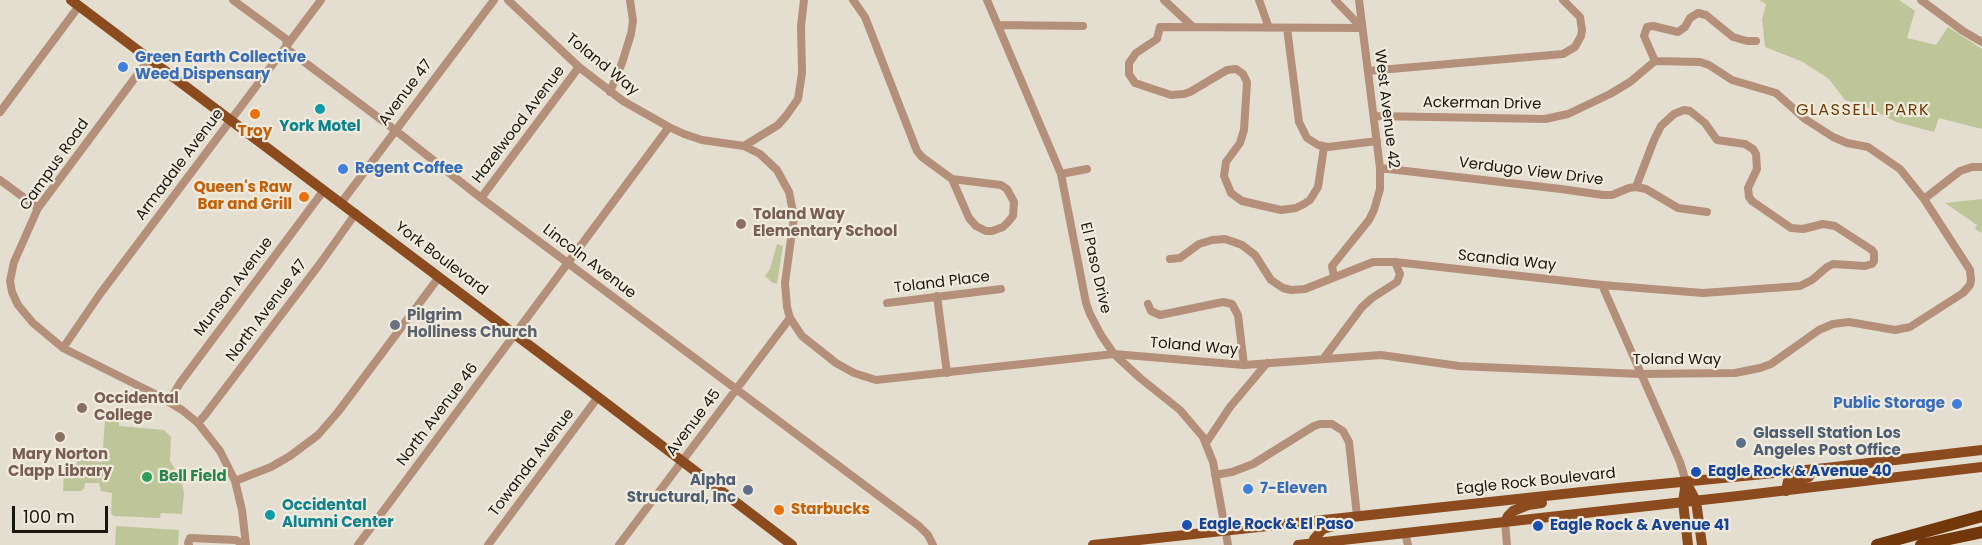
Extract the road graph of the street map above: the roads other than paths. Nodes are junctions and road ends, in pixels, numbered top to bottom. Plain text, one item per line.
1 (233, 0) edge
2 (321, 0) edge
3 (494, 0) edge
4 (508, 0) edge
5 (630, 0) edge
6 (804, 0) edge
7 (853, 0) edge
8 (987, 0) edge
9 (1164, 0) edge
10 (1259, 0) edge
11 (1335, 0) edge
12 (1359, 0) edge
13 (1563, 0) edge
14 (1920, 0) edge
15 (75, 3) edge
16 (998, 25) junction
17 (1083, 26) dead end
18 (1193, 27) junction
19 (1269, 28) junction
20 (1287, 28) junction
21 (1362, 28) junction
22 (1756, 41) dead end
23 (1982, 42) edge
24 (286, 44) junction
25 (149, 59) junction
26 (1655, 61) junction
27 (579, 67) junction
28 (1368, 72) junction
29 (610, 92) junction
30 (0, 112) edge
31 (1374, 116) junction
32 (230, 119) junction
33 (669, 128) junction
34 (395, 130) junction
35 (1377, 141) junction
36 (744, 146) junction
37 (1324, 147) junction
38 (1982, 167) edge
39 (1380, 168) junction
40 (1087, 169) dead end
41 (1061, 174) junction
42 (952, 179) junction
43 (0, 180) edge
44 (1636, 187) junction
45 (324, 190) junction
46 (481, 198) junction
47 (1924, 199) junction
48 (341, 203) junction
49 (38, 208) junction
50 (1707, 212) dead end
51 (356, 213) junction
52 (1170, 259) dead end
53 (1395, 262) junction
54 (569, 264) junction
55 (439, 277) junction
56 (1334, 278) junction
57 (1602, 285) junction
58 (1001, 289) dead end
59 (937, 296) junction
60 (887, 303) dead end
61 (1148, 304) dead end
62 (790, 318) junction
63 (515, 334) junction
64 (63, 348) junction
65 (1114, 354) junction
66 (1324, 358) junction
67 (1267, 363) junction
68 (1244, 365) junction
69 (947, 373) junction
70 (1640, 374) junction
71 (736, 390) junction
72 (598, 397) junction
73 (169, 402) junction
74 (198, 423) junction
75 (1206, 443) junction
76 (1982, 450) edge
77 (682, 460) junction
78 (1982, 467) edge
79 (1813, 469) junction
80 (1215, 475) junction
81 (235, 481) junction
82 (1686, 482) junction
83 (1786, 491) junction
84 (1557, 495) junction
85 (1696, 501) junction
86 (1683, 502) junction
87 (1384, 513) junction
88 (1357, 516) junction
89 (1982, 516) edge
90 (1505, 522) junction
91 (1288, 523) junction
92 (1225, 530) junction
93 (1982, 532) edge
94 (1405, 533) junction
95 (1121, 543) edge
96 (1314, 544) edge
97 (189, 545) edge
98 (245, 545) edge
99 (358, 545) edge
100 (488, 545) edge
101 (619, 545) edge
102 (792, 545) edge
103 (933, 545) edge
104 (1093, 545) edge
105 (1227, 545) edge
106 (1298, 545) edge
107 (1408, 545) edge
108 (1507, 545) edge
109 (1688, 545) edge
110 (1702, 545) edge
111 (1877, 545) edge
112 (1921, 545) edge

1 - 24 street, Lincoln Avenue
2 - 24 street, Armadale Avenue
3 - 34 street, Avenue 47
4 - 27 street, Toland Way
5 - 29 street
6 - 36 street
7 - 42 street
8 - 16 street, El Paso Drive
9 - 18 street
10 - 19 street
11 - 21 street
12 - 21 street, West Avenue 42
13 - 28 street
14 - 23 street
15 - 25 main road, York Boulevard
15 - 30 street
16 - 17 street
16 - 41 street, El Paso Drive
18 - 19 street
18 - 37 street
19 - 20 street
20 - 21 street
20 - 37 street
21 - 28 street, West Avenue 42
22 - 26 street
24 - 32 street, Armadale Avenue
24 - 34 street, Lincoln Avenue
25 - 32 main road, York Boulevard
25 - 49 street, Campus Road
26 - 31 street, Ackerman Drive
26 - 47 street
27 - 29 street, Toland Way
27 - 46 street, Hazelwood Avenue
28 - 31 street, West Avenue 42
29 - 33 street, Toland Way
31 - 35 street, West Avenue 42
32 - 45 main road, York Boulevard
32 - 64 street, Armadale Avenue
33 - 36 street, Toland Way
33 - 54 street, North Avenue 46
34 - 46 street, Lincoln Avenue
34 - 48 street, Avenue 47
35 - 37 street
35 - 39 street, West Avenue 42
36 - 62 street, Toland Way
38 - 47 street
39 - 44 street, Verdugo View Drive
39 - 56 street, West Avenue 42
40 - 41 street
41 - 65 street, El Paso Drive
42 - 42 street
43 - 49 street
44 - 50 street
44 - 57 street, Scandia Way
45 - 48 main road, York Boulevard
45 - 73 street, Munson Avenue
46 - 54 street, Lincoln Avenue
47 - 70 street, Toland Way
48 - 51 main road, York Boulevard
49 - 64 street, Campus Road
51 - 55 main road, York Boulevard
51 - 74 street, North Avenue 47
52 - 56 street, Scandia Way
53 - 56 street, Scandia Way
53 - 57 street, Scandia Way
53 - 66 street
54 - 63 street, North Avenue 46
54 - 71 street, Lincoln Avenue
55 - 63 main road, York Boulevard
55 - 81 street
57 - 70 street
58 - 59 street, Toland Place
59 - 60 street, Toland Place
59 - 69 street
61 - 68 street
62 - 69 street, Toland Way
62 - 71 street, Avenue 45
63 - 72 main road, York Boulevard
63 - 99 street, North Avenue 46
64 - 73 street, Campus Road
65 - 68 street, Toland Way
65 - 69 street, Toland Way
65 - 75 street, El Paso Drive
66 - 67 street, Toland Way
66 - 70 street, Toland Way
67 - 68 street, Toland Way
67 - 75 street
70 - 82 street
71 - 77 street, Avenue 45
71 - 103 street, Lincoln Avenue
72 - 77 main road, York Boulevard
72 - 100 street, Towanda Avenue
73 - 74 street, Campus Road
74 - 81 street, Campus Road
75 - 80 street, El Paso Drive
76 - 79 main road, Eagle Rock Boulevard
77 - 101 street, Avenue 45
77 - 102 main road, York Boulevard
78 - 83 main road
79 - 82 main road, Eagle Rock Boulevard
79 - 83 main road
80 - 88 street
80 - 92 street, El Paso Drive
81 - 98 street, Campus Road
82 - 84 main road, Eagle Rock Boulevard
82 - 85 main road
82 - 86 main road
83 - 85 main road
84 - 87 main road, Eagle Rock Boulevard
84 - 90 main road
85 - 86 main road
85 - 110 main road
86 - 90 main road
86 - 109 main road
87 - 88 main road, Eagle Rock Boulevard
87 - 96 main road
88 - 91 main road, Eagle Rock Boulevard
89 - 111 highway
90 - 94 main road
90 - 108 street
91 - 92 main road, Eagle Rock Boulevard
91 - 96 main road
92 - 95 main road, Eagle Rock Boulevard
92 - 105 street, El Paso Drive
93 - 112 highway
94 - 96 main road
94 - 107 street
95 - 104 main road, Eagle Rock Boulevard
96 - 106 main road
97 - 98 street

